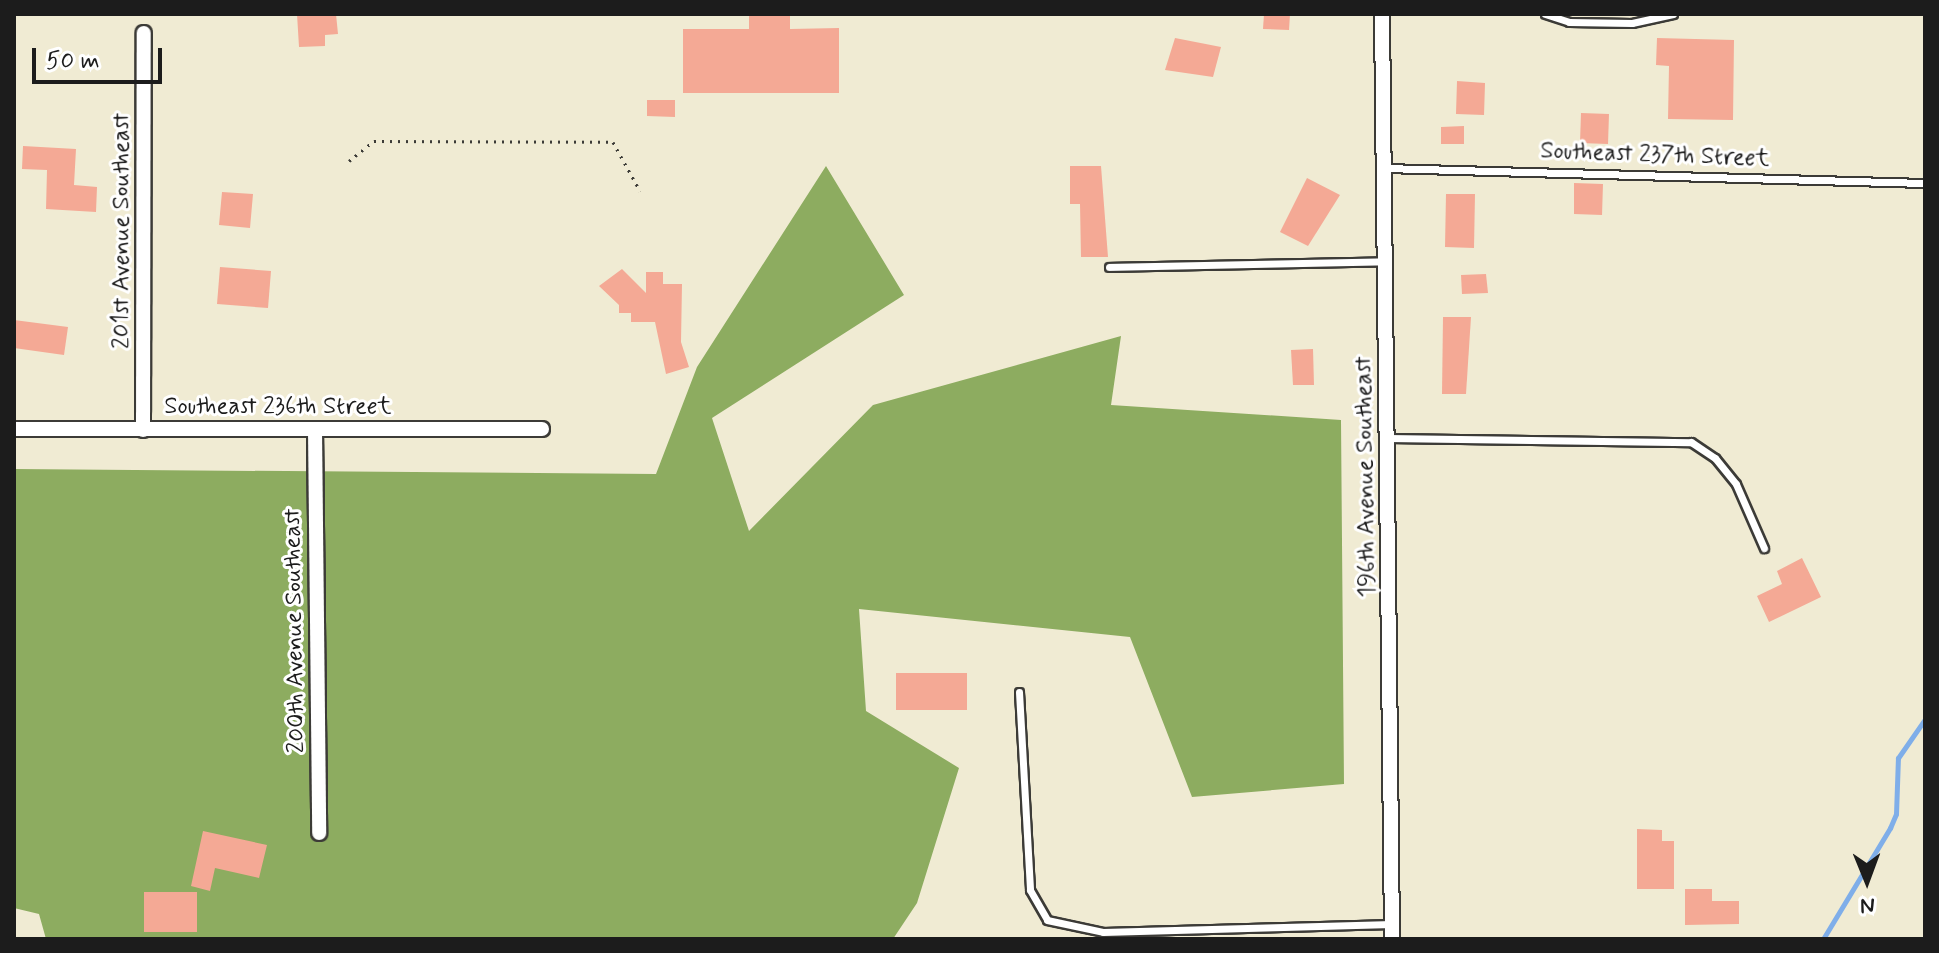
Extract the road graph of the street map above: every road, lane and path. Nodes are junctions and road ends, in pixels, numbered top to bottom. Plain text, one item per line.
1 (1382, 14) edge
2 (1545, 14) edge
3 (1673, 14) edge
4 (144, 33) dead end
5 (349, 161) dead end
6 (1384, 168) junction
7 (1925, 183) edge
8 (640, 191) dead end
9 (1385, 261) junction
10 (1109, 267) dead end
11 (14, 429) edge
12 (315, 429) junction
13 (542, 429) dead end
14 (143, 430) junction
15 (1388, 438) junction
16 (1764, 548) dead end
17 (1019, 692) dead end
18 (319, 833) dead end
19 (1392, 932) edge

1 - 6 street, 196th Avenue Southeast
2 - 3 lane
4 - 14 street, 201st Avenue Southeast
5 - 8 path
6 - 7 lane, Southeast 237th Street
6 - 9 street, 196th Avenue Southeast
9 - 10 lane
9 - 15 street, 196th Avenue Southeast
11 - 14 street, Southeast 236th Street
12 - 13 street, Southeast 236th Street
12 - 14 street, Southeast 236th Street
12 - 18 street, 200th Avenue Southeast
15 - 16 lane
15 - 19 street, 196th Avenue Southeast
17 - 19 lane

